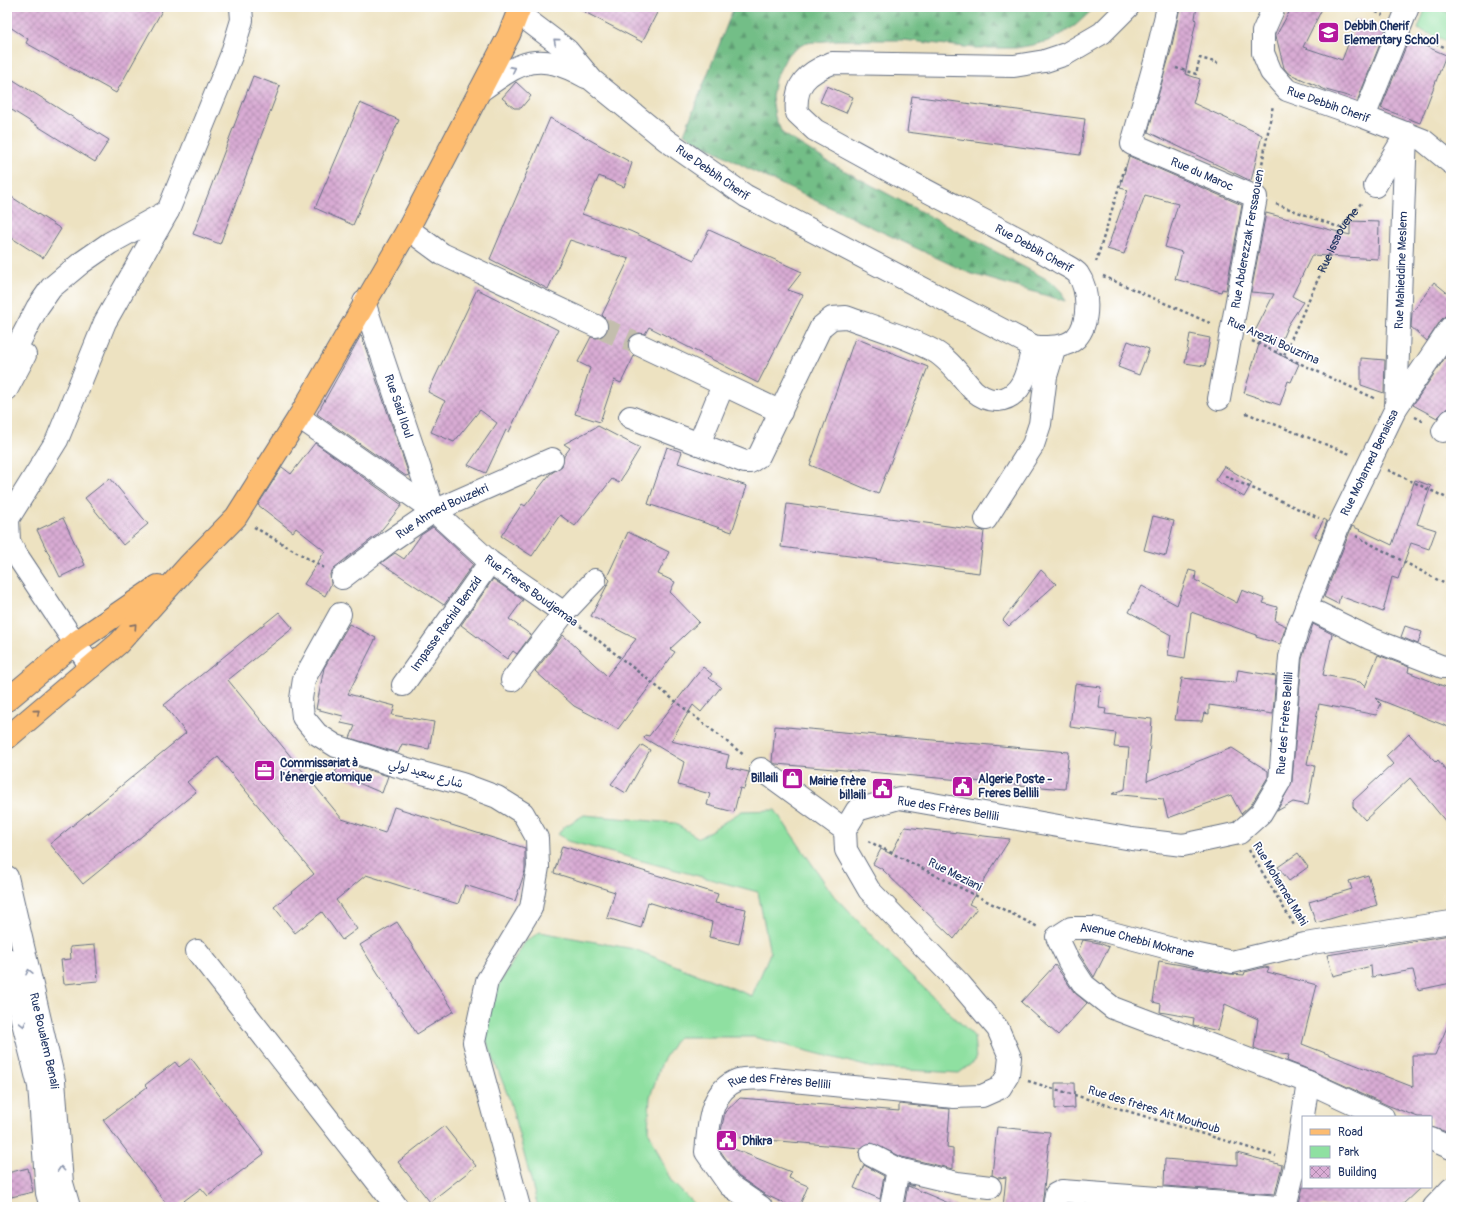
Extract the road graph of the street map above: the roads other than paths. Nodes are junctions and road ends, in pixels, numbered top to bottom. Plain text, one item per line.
1 (233, 7) edge
2 (241, 7) edge
3 (1128, 7) edge
4 (1168, 7) edge
5 (1274, 7) edge
6 (1408, 7) edge
7 (519, 10) edge
8 (592, 80) junction
9 (480, 91) junction
10 (1364, 117) junction
11 (1406, 133) junction
12 (1451, 163) edge
13 (1375, 186) road end
14 (1256, 197) joint
15 (159, 220) junction
16 (408, 229) junction
17 (140, 240) junction
18 (364, 302) junction
19 (596, 326) tunnel mouth
20 (1451, 327) edge
21 (640, 345) tunnel mouth
22 (1033, 346) junction
23 (1054, 347) junction
24 (7, 366) edge
25 (723, 385) junction
26 (7, 389) edge
27 (1218, 399) dead end
28 (1396, 408) junction
29 (781, 412) junction
30 (630, 416) dead end
31 (299, 417) junction
32 (699, 444) junction
33 (552, 459) dead end
34 (7, 501) edge
35 (434, 511) junction
36 (986, 519) dead end
37 (7, 560) edge
38 (490, 562) junction
39 (188, 566) junction
40 (342, 578) road end
41 (595, 580) dead end
42 (1306, 608) junction
43 (564, 613) junction
44 (340, 614) dead end
45 (71, 647) junction
46 (1451, 666) edge
47 (86, 671) junction
48 (512, 680) dead end
49 (403, 685) dead end
50 (7, 700) edge
51 (7, 738) edge
52 (761, 768) road end
53 (845, 830) junction
54 (7, 877) edge
55 (1451, 922) edge
56 (197, 951) dead end
57 (7, 959) edge
58 (1308, 1082) junction
59 (1303, 1116) edge
60 (1381, 1116) edge
61 (1302, 1122) edge
62 (1432, 1139) edge
63 (1451, 1148) edge
64 (871, 1155) dead end
65 (898, 1169) junction
66 (990, 1187) dead end
67 (1451, 1190) edge
68 (51, 1207) edge
69 (69, 1207) edge
70 (398, 1207) edge
71 (520, 1207) edge
72 (761, 1207) edge
73 (891, 1207) edge
74 (1054, 1207) edge
75 (1279, 1207) edge
76 (1285, 1207) edge
77 (1434, 1207) edge

1 - 15 street
2 - 15 street
3 - 23 street, Rue Debbih Cherif
4 - 14 street, Rue du Maroc
5 - 10 street, Rue Debbih Cherif
6 - 10 street
8 -> 7 street, Rue Debbih Cherif
7 - 9 main road
9 -> 8 street, Rue Debbih Cherif
8 - 22 street, Rue Debbih Cherif
9 - 16 main road
10 - 11 street, Rue Debbih Cherif
11 - 12 street, Rue Debbih Cherif
11 - 13 street
11 - 28 street, Rue Mahieddine Meslem
14 - 27 street, Rue Abderezzak Ferssaouen
15 - 17 street
15 - 24 street
15 - 45 street
16 - 18 main road
16 - 19 street
17 - 26 street
17 - 34 street
18 - 31 main road
18 - 35 street, Rue Said Iloul
20 - 28 street, Rue Mohamed Benaissa
21 - 25 street
22 - 23 street, Rue Debbih Cherif
22 - 29 street
23 - 36 street
25 - 29 street
25 - 32 street
28 - 42 street, Rue Mohamed Benaissa
29 - 32 street
30 - 32 street
31 - 35 street, Rue Freres Boudjemaa
31 - 39 main road
33 - 35 street, Rue Ahmed Bouzekri
35 - 38 street, Rue Freres Boudjemaa
35 - 40 street, Rue Ahmed Bouzekri
37 - 45 street
38 - 43 street, Rue Freres Boudjemaa
38 - 49 street, Impasse Rachid Benzid
39 - 45 main road
47 -> 39 main road
41 - 43 street
42 - 46 street
42 - 53 street, Rue des Frères Bellili
43 - 48 street
44 - 71 street, شارع سعيد لولي
45 - 47 street
45 - 50 main road
51 -> 47 main road
52 - 53 street
53 - 72 street, Rue des Frères Bellili
69 -> 54 street, Rue Boualem Benali
55 - 58 street, Avenue Chebbi Mokrane
56 - 70 street
57 -> 68 street
58 - 59 street
58 - 60 street
61 - 76 street
62 - 63 street
64 - 65 street
65 - 66 street
65 - 73 street
67 - 77 street
74 - 75 street

